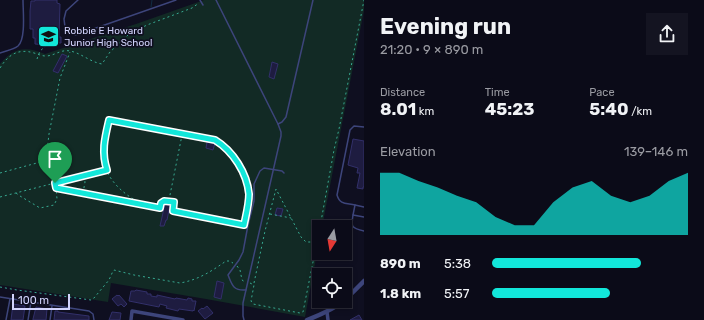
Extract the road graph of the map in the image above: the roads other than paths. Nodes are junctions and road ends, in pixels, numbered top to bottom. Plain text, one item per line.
1 (23, 0) edge
2 (78, 0) edge
3 (176, 0) edge
4 (200, 0) edge
5 (216, 0) edge
6 (313, 0) edge
7 (203, 5) dead end
8 (0, 53) edge
9 (278, 124) junction
10 (364, 127) edge
11 (274, 170) junction
12 (284, 173) dead end
13 (355, 205) junction
14 (364, 207) edge
15 (353, 215) junction
16 (364, 217) edge
17 (364, 231) edge
18 (364, 281) edge
19 (246, 290) junction
20 (352, 292) edge
21 (0, 297) edge
22 (10, 299) junction
23 (31, 302) junction
24 (52, 306) junction
25 (335, 308) edge
26 (327, 312) junction
27 (6, 320) edge
28 (28, 320) edge
29 (50, 320) edge
30 (94, 320) edge
31 (131, 320) edge
32 (183, 320) edge
33 (244, 320) edge
34 (307, 320) edge
35 (328, 320) edge

1 - 8 lane
2 - 3 lane
4 - 7 lane
5 - 9 lane
6 - 9 lane
9 - 11 lane
10 - 13 lane
11 - 12 lane
11 - 19 lane
11 - 19 lane
13 - 14 lane
13 - 15 lane
15 - 16 lane
15 - 17 lane
18 - 20 street
19 - 33 lane
21 - 22 lane
22 - 23 lane
22 - 27 lane
23 - 24 lane
23 - 28 lane
24 - 29 lane
24 - 30 lane
25 - 26 street
26 - 34 street
26 - 35 street
31 - 32 street

